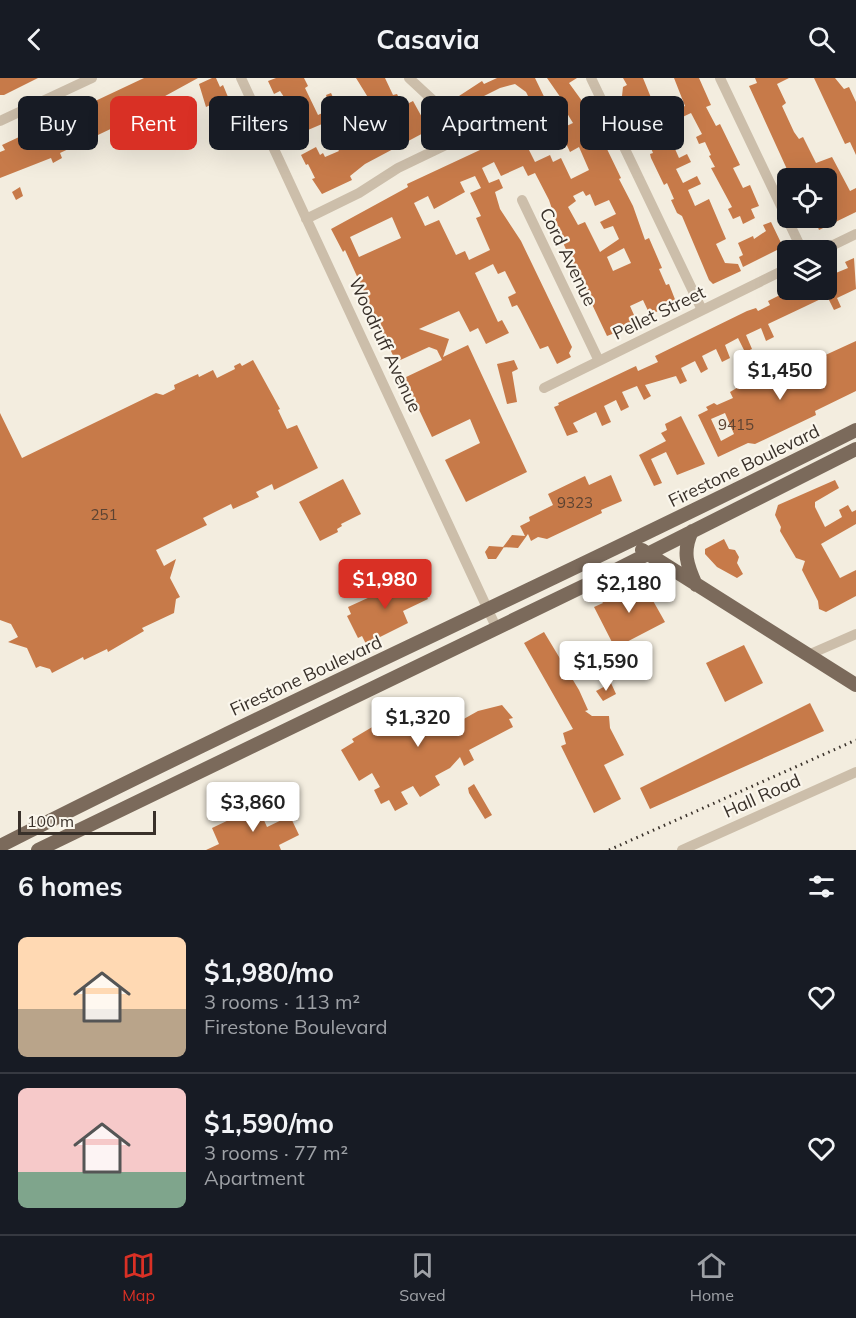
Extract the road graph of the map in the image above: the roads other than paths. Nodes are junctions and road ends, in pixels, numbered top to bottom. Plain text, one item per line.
1 (92, 78) edge
2 (241, 78) edge
3 (409, 78) edge
4 (591, 78) edge
5 (720, 78) edge
6 (428, 96) edge
7 (0, 121) edge
8 (436, 150) edge
9 (522, 200) dead end
10 (306, 219) junction
11 (856, 234) edge
12 (797, 240) edge
13 (837, 243) edge
14 (777, 273) edge
15 (702, 310) junction
16 (599, 361) junction
17 (544, 388) dead end
18 (856, 430) edge
19 (856, 449) edge
20 (692, 531) junction
21 (631, 541) junction
22 (646, 554) junction
23 (696, 585) junction
24 (487, 608) junction
25 (496, 627) junction
26 (856, 634) edge
27 (808, 655) junction
28 (856, 685) edge
29 (856, 772) edge
30 (0, 846) edge
31 (38, 850) edge
32 (682, 850) edge

1 - 7 street
2 - 10 street, Woodruff Avenue
3 - 6 street
4 - 15 street
5 - 12 street
8 - 10 street
9 - 16 street, Cord Avenue
10 - 24 street, Woodruff Avenue
11 - 13 street
14 - 15 street, Pellet Street
15 - 16 street, Pellet Street
16 - 17 street, Pellet Street
18 - 21 main road, Firestone Boulevard
19 - 20 main road, Firestone Boulevard
20 - 22 main road, Firestone Boulevard
20 - 23 main road
21 - 22 main road
21 - 24 main road, Firestone Boulevard
22 - 23 main road
22 - 25 main road, Firestone Boulevard
23 - 27 main road
24 - 25 street, Woodruff Avenue
24 - 30 main road, Firestone Boulevard
25 - 31 main road, Firestone Boulevard
26 - 27 street
27 - 28 main road
29 - 32 street, Hall Road

